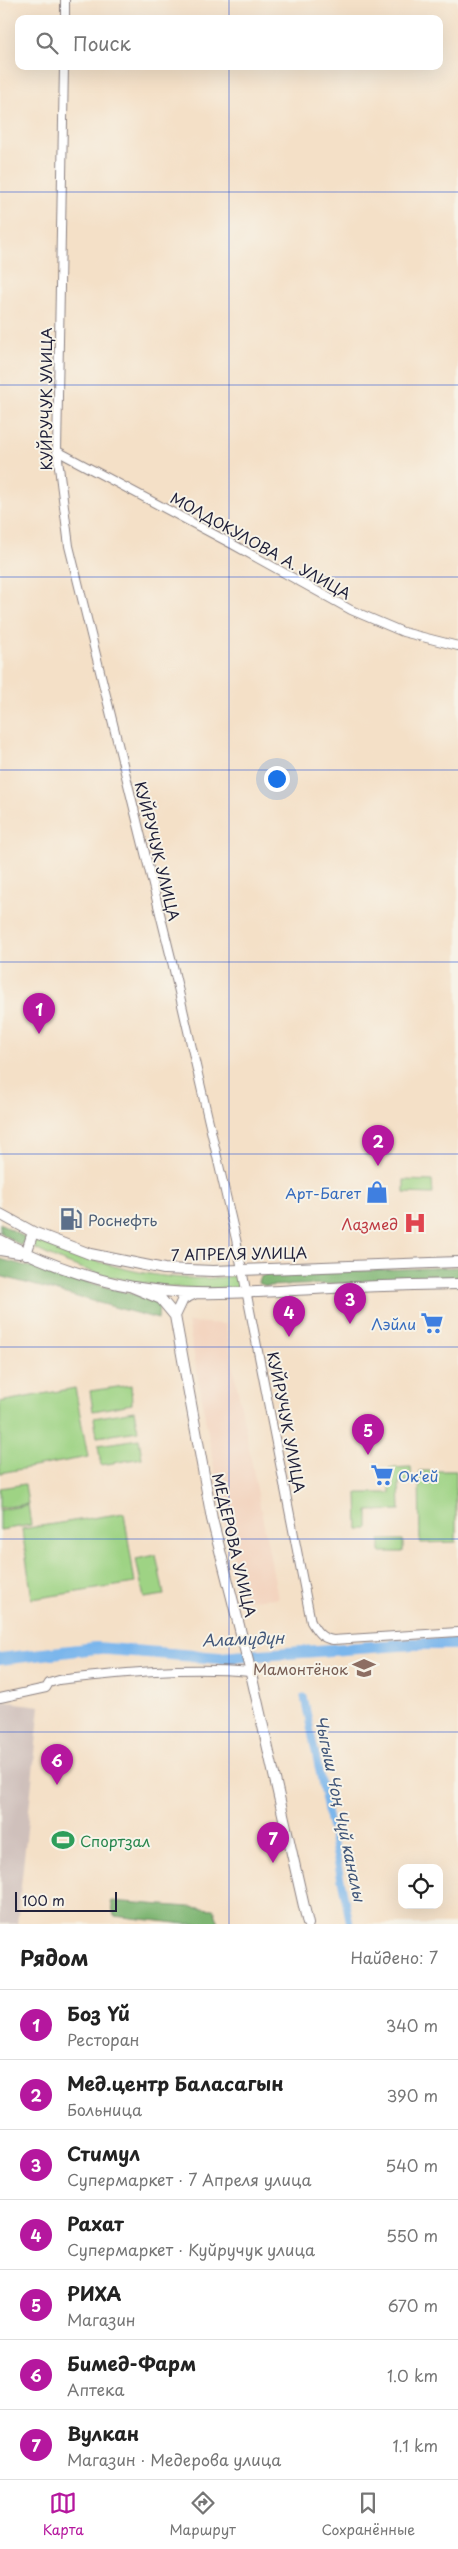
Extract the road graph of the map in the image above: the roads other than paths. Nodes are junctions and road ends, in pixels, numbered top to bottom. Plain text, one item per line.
1 (65, 0) edge
2 (65, 15) edge
3 (64, 70) edge
4 (57, 451) junction
5 (458, 646) edge
6 (0, 1214) edge
7 (33, 1232) junction
8 (0, 1240) edge
9 (0, 1250) edge
10 (26, 1254) junction
11 (458, 1262) edge
12 (243, 1270) junction
13 (458, 1284) edge
14 (132, 1287) junction
15 (247, 1292) junction
16 (195, 1294) junction
17 (175, 1316) junction
18 (458, 1632) edge
19 (250, 1668) junction
20 (0, 1698) edge
21 (308, 1924) edge

1 - 2 street
3 - 4 street, КУЙРУЧУК УЛИЦА
4 - 5 street, МОЛДОКУЛОВА А. УЛИЦА
4 - 12 street, КУЙРУЧУК УЛИЦА
6 - 7 main road, 7 АПРЕЛЯ УЛИЦА
7 - 10 main road
7 - 12 main road, 7 АПРЕЛЯ УЛИЦА
8 - 10 main road
9 - 10 main road
10 - 14 main road
11 - 12 main road, 7 АПРЕЛЯ УЛИЦА
12 - 15 street, КУЙРУЧУК УЛИЦА
13 - 15 main road
14 - 16 main road
14 - 17 main road
15 - 16 main road
15 - 18 street, КУЙРУЧУК УЛИЦА
16 - 17 main road
17 - 19 main road, МЕДЕРОВА УЛИЦА
19 - 20 street
19 - 21 main road, МЕДЕРОВА УЛИЦА

